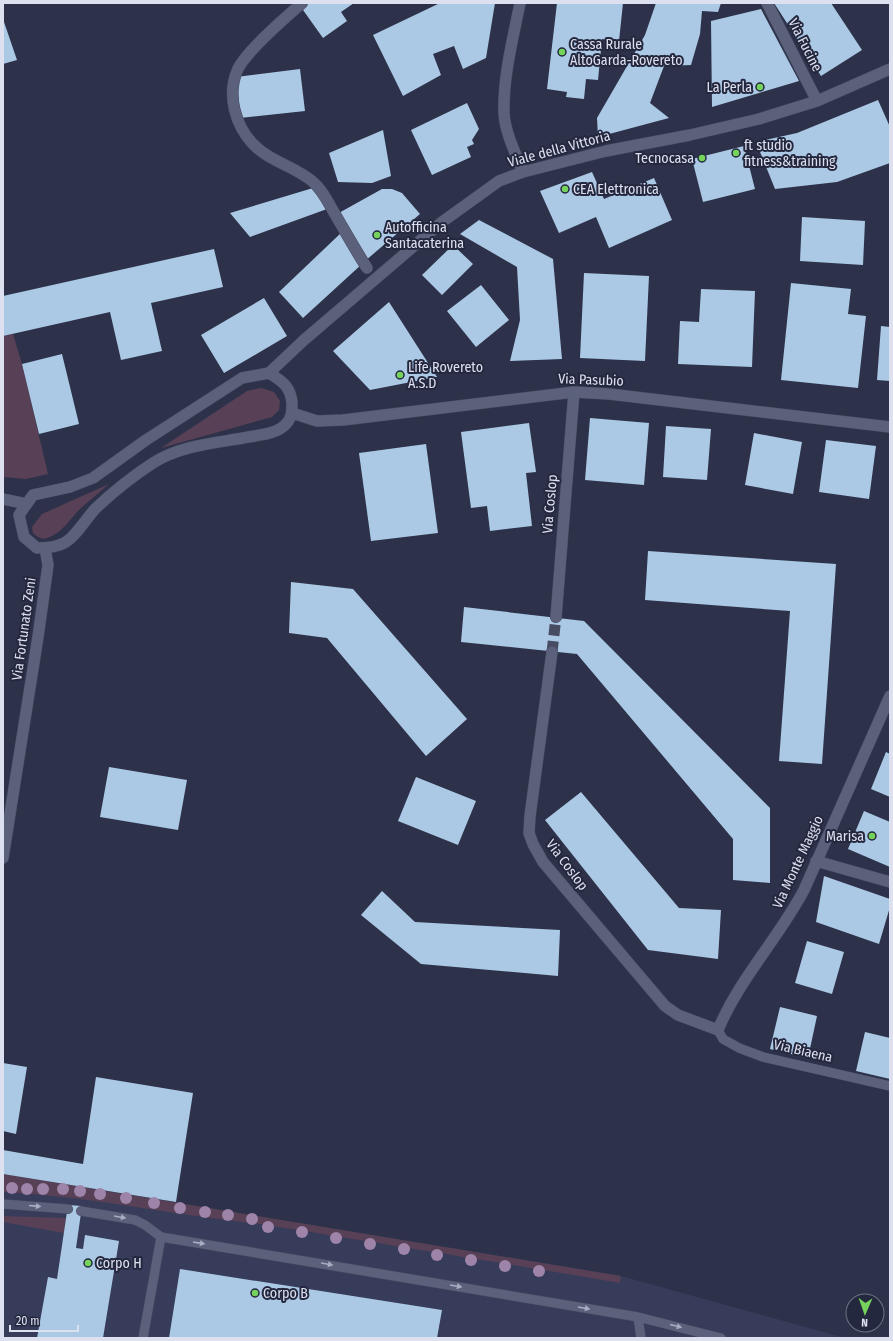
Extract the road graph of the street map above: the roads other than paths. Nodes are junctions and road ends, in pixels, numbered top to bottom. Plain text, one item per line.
1 (302, 3) edge
2 (520, 3) edge
3 (767, 3) edge
4 (890, 69) edge
5 (817, 101) junction
6 (523, 172) junction
7 (367, 268) dead end
8 (269, 373) junction
9 (574, 392) junction
10 (292, 414) junction
11 (890, 427) edge
12 (3, 499) edge
13 (27, 504) junction
14 (45, 548) junction
15 (556, 618) tunnel mouth
16 (552, 652) tunnel mouth
17 (890, 696) edge
18 (3, 858) edge
19 (816, 861) junction
20 (890, 882) edge
21 (718, 1030) junction
22 (890, 1086) edge
23 (3, 1204) edge
24 (68, 1209) dead end
25 (81, 1210) dead end
26 (161, 1237) junction
27 (638, 1317) junction
28 (143, 1338) edge
29 (641, 1338) edge
30 (721, 1338) edge

1 - 7 street
2 - 6 street
3 - 5 street, Via Fucine
4 - 5 street, Viale della Vittoria
5 - 6 street, Viale della Vittoria
6 - 8 street, Viale della Vittoria
8 - 10 street
8 - 13 street
9 - 10 street, Via Pasubio
9 - 11 street, Via Pasubio
9 - 15 street, Via Coslop
10 - 14 street
12 - 13 street
13 - 14 street
14 - 18 street, Via Fortunato Zeni
16 - 21 street, Via Coslop
17 - 19 street, Via Monte Maggio
19 - 20 street
19 - 21 street, Via Monte Maggio
21 - 22 lane, Via Biaena
23 -> 24 lane
25 -> 26 lane
26 -> 27 lane
26 - 28 lane
27 - 29 lane
27 -> 30 lane

